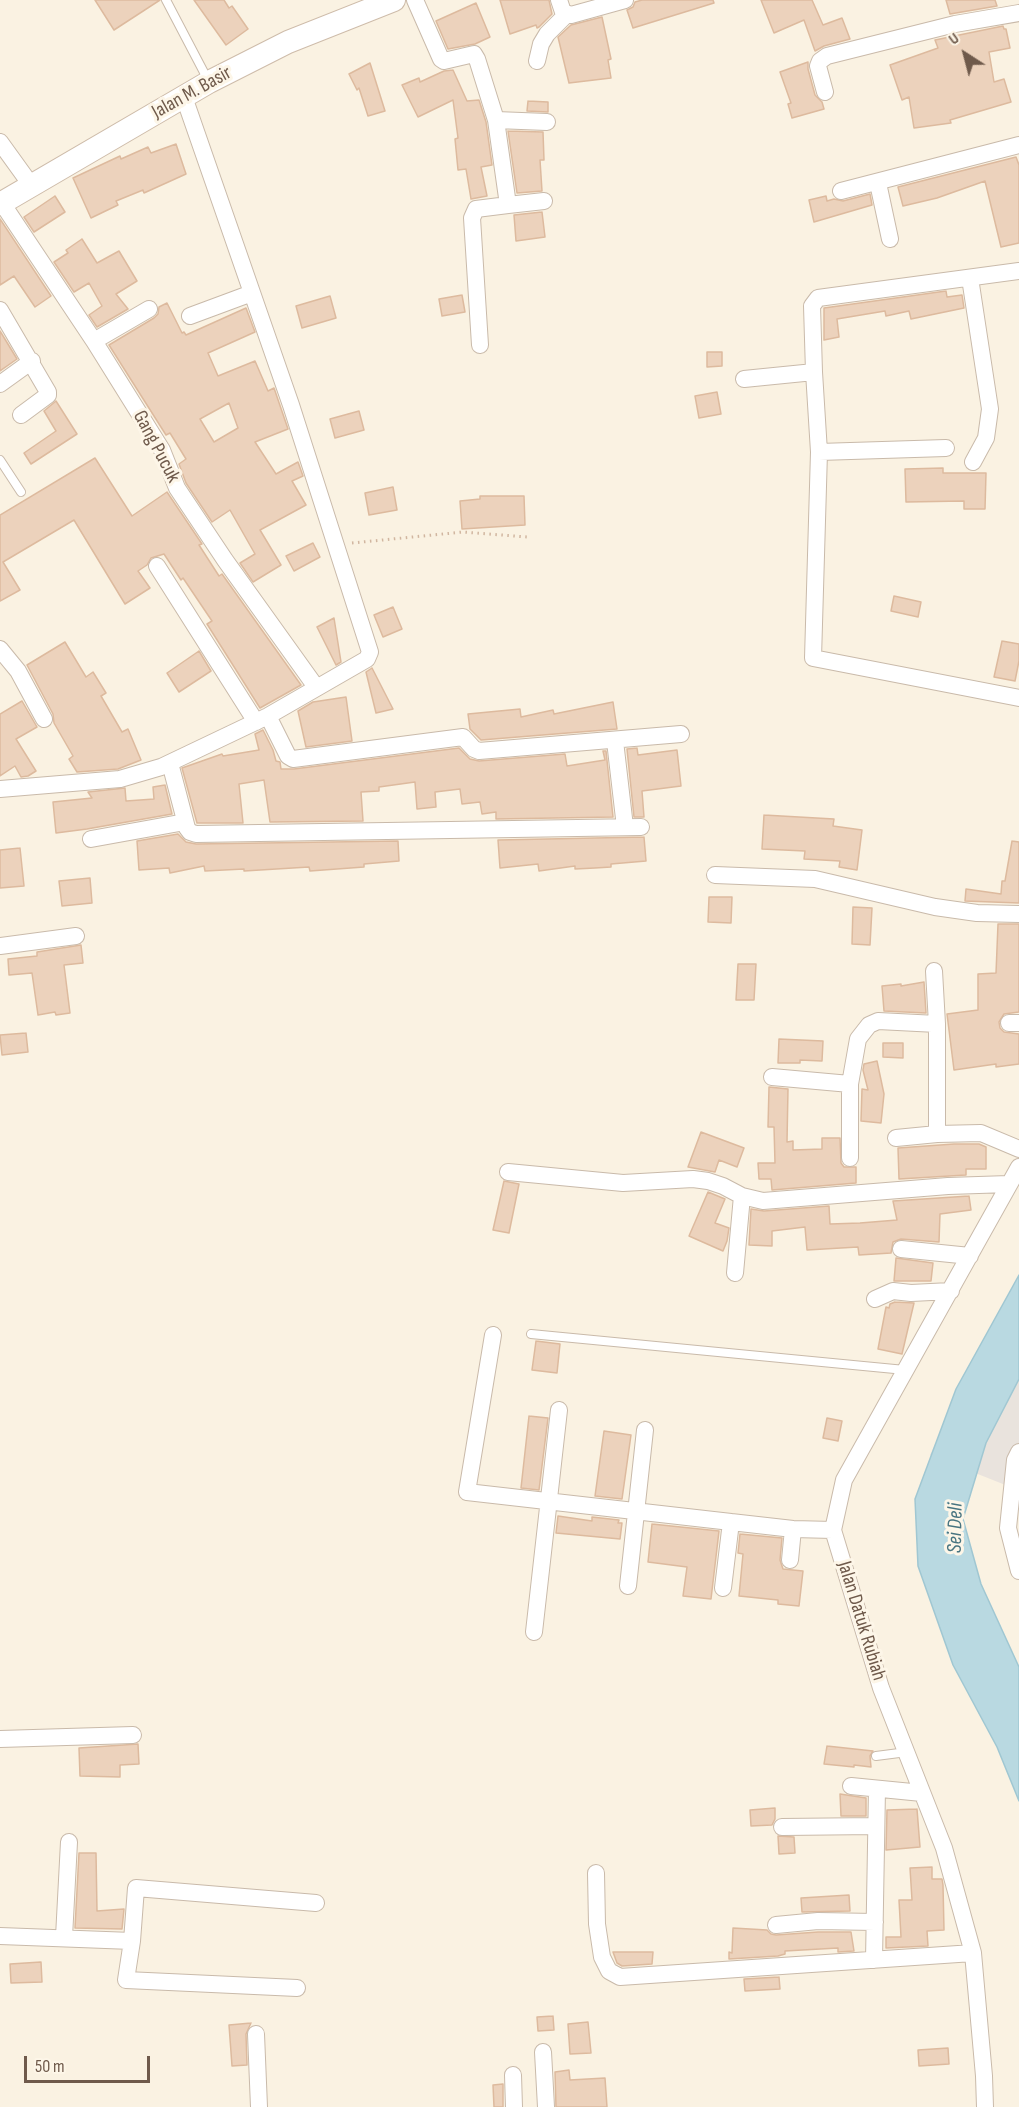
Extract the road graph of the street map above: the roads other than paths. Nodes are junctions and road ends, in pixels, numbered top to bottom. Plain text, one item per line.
1 (166, 0) edge
2 (394, 0) edge
3 (415, 0) edge
4 (625, 0) edge
5 (563, 8) edge
6 (1019, 14) edge
7 (537, 61) dead end
8 (209, 82) junction
9 (825, 92) dead end
10 (184, 97) junction
11 (495, 120) junction
12 (547, 122) dead end
13 (0, 142) edge
14 (1019, 145) edge
15 (878, 183) junction
16 (31, 185) junction
17 (841, 191) dead end
18 (544, 201) dead end
19 (1, 204) edge
20 (508, 205) junction
21 (890, 239) dead end
22 (1019, 271) edge
23 (970, 278) junction
24 (252, 293) junction
25 (149, 309) dead end
26 (0, 310) edge
27 (190, 316) dead end
28 (94, 341) junction
29 (480, 345) dead end
30 (32, 361) junction
31 (814, 372) junction
32 (744, 379) dead end
33 (0, 384) edge
34 (21, 415) dead end
35 (946, 448) dead end
36 (819, 452) junction
37 (0, 460) edge
38 (973, 462) dead end
39 (21, 492) dead end
40 (157, 566) dead end
41 (0, 649) edge
42 (316, 687) junction
43 (1019, 698) edge
44 (44, 719) dead end
45 (262, 719) junction
46 (681, 734) dead end
47 (615, 741) junction
48 (170, 763) junction
49 (0, 789) edge
50 (185, 822) junction
51 (92, 839) dead end
52 (715, 875) dead end
53 (1019, 914) edge
54 (76, 936) dead end
55 (0, 946) edge
56 (934, 971) dead end
57 (937, 1024) junction
58 (772, 1077) dead end
59 (850, 1084) junction
60 (937, 1134) junction
61 (896, 1138) dead end
62 (1019, 1149) edge
63 (850, 1158) dead end
64 (1019, 1167) edge
65 (508, 1172) dead end
66 (1010, 1184) junction
67 (742, 1196) junction
68 (901, 1249) dead end
69 (970, 1256) junction
70 (735, 1273) dead end
71 (951, 1292) junction
72 (874, 1299) dead end
73 (531, 1334) dead end
74 (493, 1335) dead end
75 (905, 1370) junction
76 (559, 1410) dead end
77 (645, 1430) dead end
78 (1019, 1452) edge
79 (548, 1503) junction
80 (636, 1512) junction
81 (731, 1522) junction
82 (793, 1529) junction
83 (833, 1530) junction
84 (789, 1560) dead end
85 (1019, 1571) edge
86 (628, 1586) dead end
87 (723, 1588) dead end
88 (534, 1632) dead end
89 (133, 1735) dead end
90 (0, 1739) edge
91 (907, 1752) junction
92 (876, 1756) dead end
93 (851, 1786) dead end
94 (877, 1789) junction
95 (922, 1792) junction
96 (876, 1826) junction
97 (782, 1827) dead end
98 (69, 1842) dead end
99 (596, 1873) dead end
100 (316, 1904) dead end
101 (874, 1922) junction
102 (776, 1925) dead end
103 (0, 1936) edge
104 (64, 1937) junction
105 (132, 1941) junction
106 (973, 1953) junction
107 (874, 1960) junction
108 (297, 1988) dead end
109 (256, 2034) dead end
110 (543, 2052) dead end
111 (513, 2075) dead end
112 (259, 2107) edge
113 (514, 2107) edge
114 (546, 2107) edge
115 (985, 2107) edge

1 - 8 lane
2 - 8 main road, Jalan M. Basir
3 - 11 street
4 - 5 street
5 - 7 street
6 - 9 street
8 - 10 main road, Jalan M. Basir
10 - 16 main road, Jalan M. Basir
10 - 24 street
11 - 12 street
11 - 20 street
13 - 16 street
14 - 15 street
15 - 17 street
15 - 21 street
16 - 19 main road, Jalan M. Basir
18 - 20 street
19 - 28 street, Gang Pucuk
20 - 29 street
22 - 23 street
23 - 31 street
23 - 38 street
24 - 27 street
24 - 42 street
25 - 28 street
26 - 30 street
28 - 42 street, Gang Pucuk
30 - 33 street
30 - 34 street
31 - 32 street
31 - 36 street
35 - 36 street
36 - 43 street
37 - 39 lane
40 - 45 street
41 - 44 street
42 - 45 street
45 - 47 street
45 - 48 street
46 - 47 street
47 - 50 street
48 - 49 street
48 - 50 street
50 - 51 street
52 - 53 street
54 - 55 street
56 - 57 street
57 - 59 street
57 - 60 street
58 - 59 street
59 - 63 street
60 - 61 street
60 - 62 street
64 - 66 street, Jalan Datuk Rubiah
65 - 67 street
66 - 67 street
66 - 69 street, Jalan Datuk Rubiah
67 - 70 street
68 - 69 street
69 - 71 street, Jalan Datuk Rubiah
71 - 72 street
71 - 75 street, Jalan Datuk Rubiah
73 - 75 lane
74 - 79 street
75 - 83 street, Jalan Datuk Rubiah
76 - 79 street
77 - 80 street
78 - 85 street
79 - 80 street
79 - 88 street
80 - 81 street
80 - 86 street
81 - 82 street
81 - 87 street
82 - 83 street
82 - 84 street
83 - 91 street, Jalan Datuk Rubiah
89 - 90 street
91 - 92 lane
91 - 95 street, Jalan Datuk Rubiah
93 - 94 street
94 - 95 street
94 - 96 street
95 - 106 street, Jalan Datuk Rubiah
96 - 97 street
96 - 101 street
98 - 104 street
99 - 107 street
100 - 105 street
101 - 102 street
101 - 107 street
103 - 104 street
104 - 105 street
105 - 108 street
106 - 107 street
106 - 115 street, Jalan Datuk Rubiah
109 - 112 street
110 - 114 street
111 - 113 street

